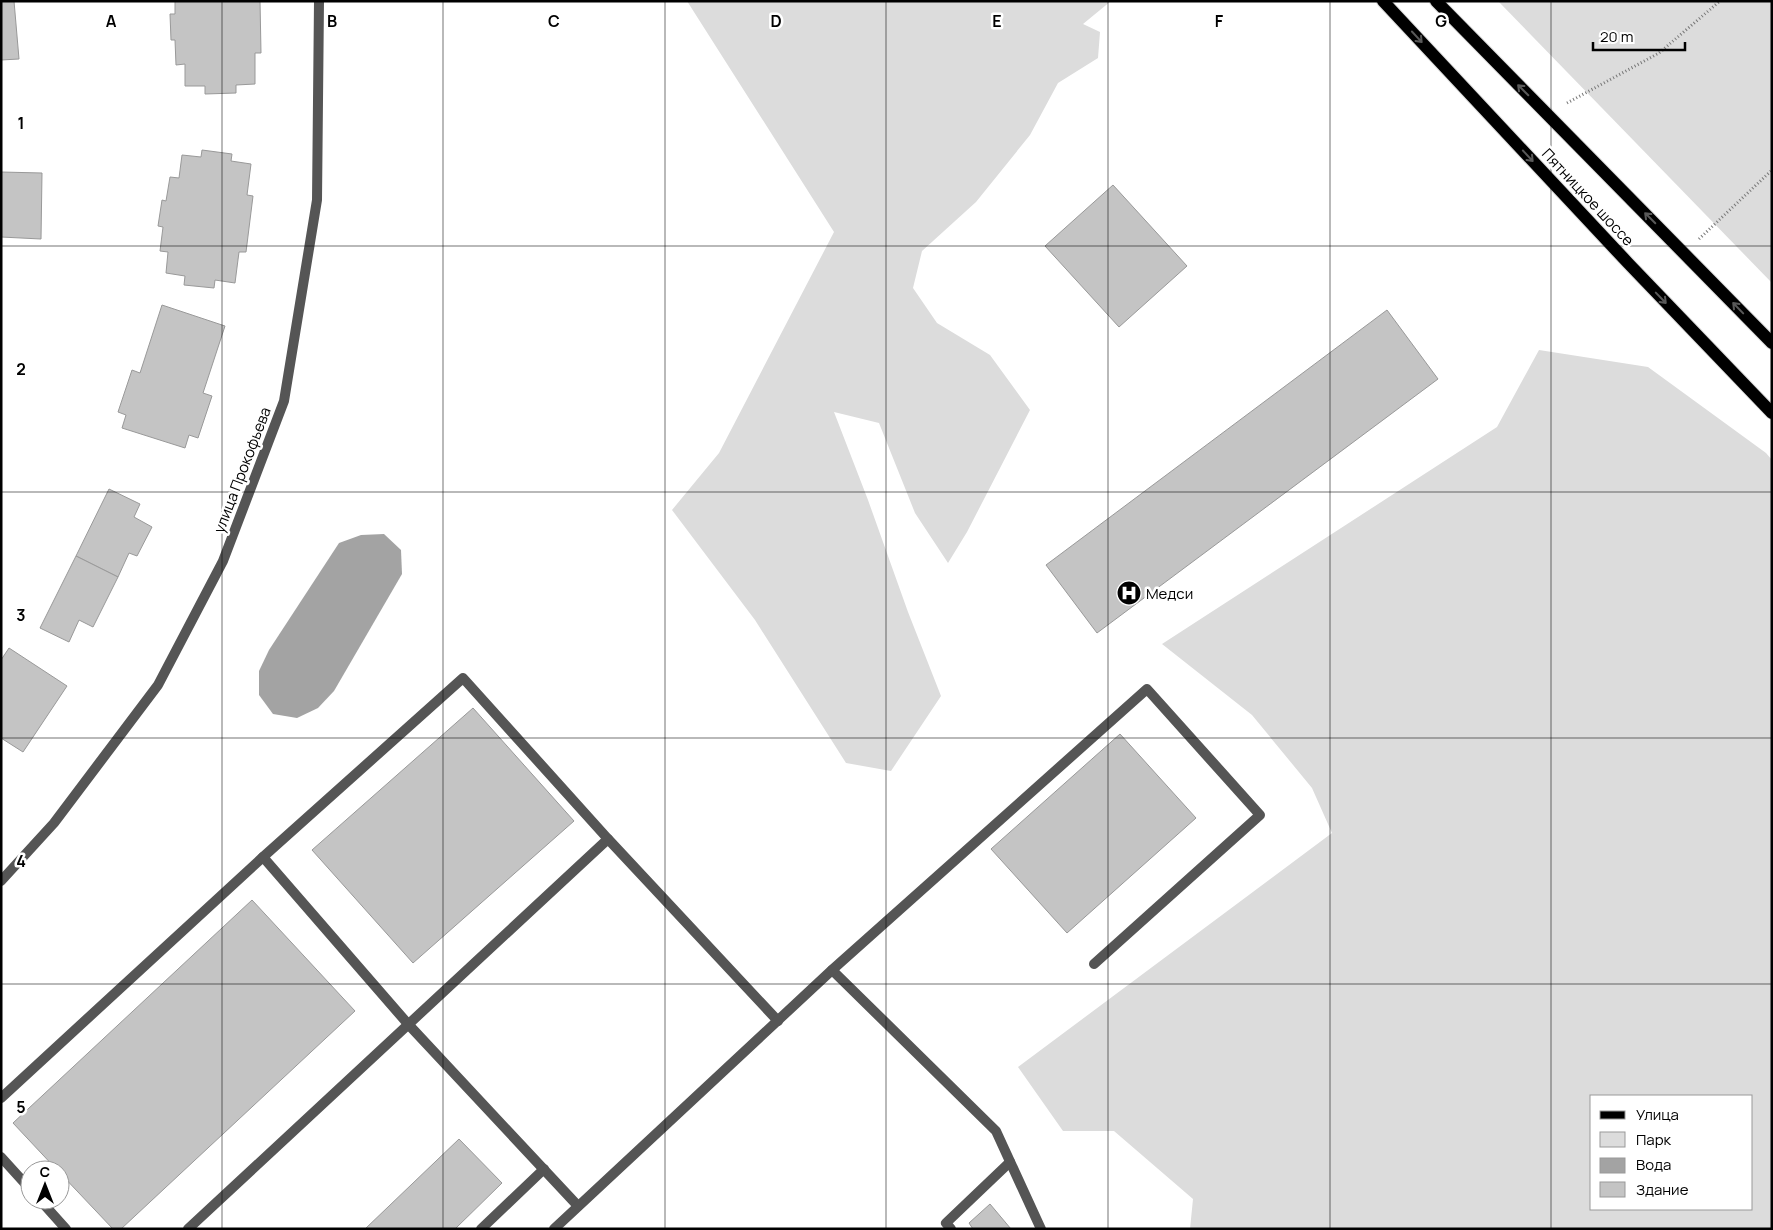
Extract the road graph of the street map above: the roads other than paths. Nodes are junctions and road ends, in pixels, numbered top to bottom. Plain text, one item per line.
1 (319, 1) edge
2 (1384, 1) edge
3 (1436, 1) edge
4 (1772, 342) edge
5 (1772, 413) edge
6 (608, 839) junction
7 (263, 857) junction
8 (1, 881) edge
9 (1094, 964) dead end
10 (832, 970) junction
11 (778, 1021) junction
12 (408, 1024) junction
13 (1, 1098) edge
14 (1, 1157) edge
15 (1010, 1162) junction
16 (544, 1169) junction
17 (20, 1178) edge
18 (578, 1206) junction
19 (49, 1210) edge
20 (1039, 1228) edge
21 (66, 1229) edge
22 (188, 1229) edge
23 (481, 1229) edge
24 (554, 1229) edge
25 (951, 1229) edge

1 - 8 street, улица Прокофьева
2 -> 5 main road, Пятницкое шоссе
4 -> 3 main road, Пятницкое шоссе
6 - 7 street
6 - 11 street
6 - 12 street
7 - 12 street
7 - 13 street
9 - 10 street
10 - 11 street
10 - 15 street
11 - 18 street
12 - 16 street
12 - 22 street
14 - 17 street
15 - 20 street
15 - 25 street
16 - 18 street
16 - 23 street
18 - 24 street
19 - 21 street

